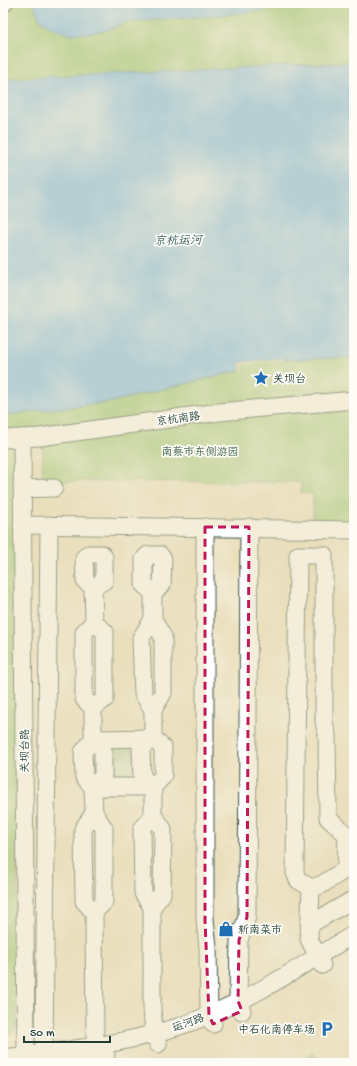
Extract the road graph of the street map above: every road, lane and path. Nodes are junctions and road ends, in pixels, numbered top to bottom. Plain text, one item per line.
1 (354, 400) edge
2 (22, 438) junction
3 (3, 439) edge
4 (54, 488) dead end
5 (22, 489) junction
6 (22, 525) junction
7 (49, 525) junction
8 (205, 527) junction
9 (249, 527) junction
10 (354, 530) edge
11 (93, 588) dead end
12 (153, 593) dead end
13 (23, 607) junction
14 (49, 608) junction
15 (24, 723) junction
16 (47, 724) junction
17 (153, 738) junction
18 (93, 739) junction
19 (93, 787) junction
20 (153, 787) junction
21 (24, 802) junction
22 (46, 802) junction
23 (311, 888) junction
24 (354, 899) edge
25 (309, 925) junction
26 (354, 934) edge
27 (25, 942) junction
28 (45, 942) junction
29 (354, 946) edge
30 (319, 961) junction
31 (240, 1006) junction
32 (211, 1019) junction
33 (156, 1038) junction
34 (96, 1052) junction
35 (44, 1054) junction
36 (3, 1058) edge
37 (26, 1059) edge
38 (67, 1063) edge

1 - 2 street, 京杭南路
2 - 3 street, 京杭南路
2 - 5 street, 关坝台路
4 - 5 street
5 - 6 street, 关坝台路
6 - 7 street
6 - 13 street, 关坝台路
7 - 8 street
7 - 14 street
8 - 9 street
8 - 32 street
9 - 10 street
9 - 31 street
11 - 18 street
12 - 17 street
13 - 14 street
13 - 15 street, 关坝台路
14 - 16 street
15 - 16 street
15 - 21 street, 关坝台路
16 - 22 street
17 - 18 street
17 - 20 street
18 - 19 street
19 - 20 street
19 - 34 street
20 - 33 street
21 - 22 street
21 - 27 street, 关坝台路
22 - 28 street
23 - 23 street
23 - 25 street
24 - 25 street
25 - 30 street
26 - 30 street, 运河路
27 - 28 street
27 - 37 street, 关坝台路
28 - 35 street
29 - 30 street, 运河路
30 - 31 street, 运河路
31 - 32 street, 运河路
32 - 33 street, 运河路
33 - 34 street, 运河路
34 - 35 street, 运河路
34 - 38 street, 运河路
35 - 37 street, 运河路
36 - 37 street, 运河路

